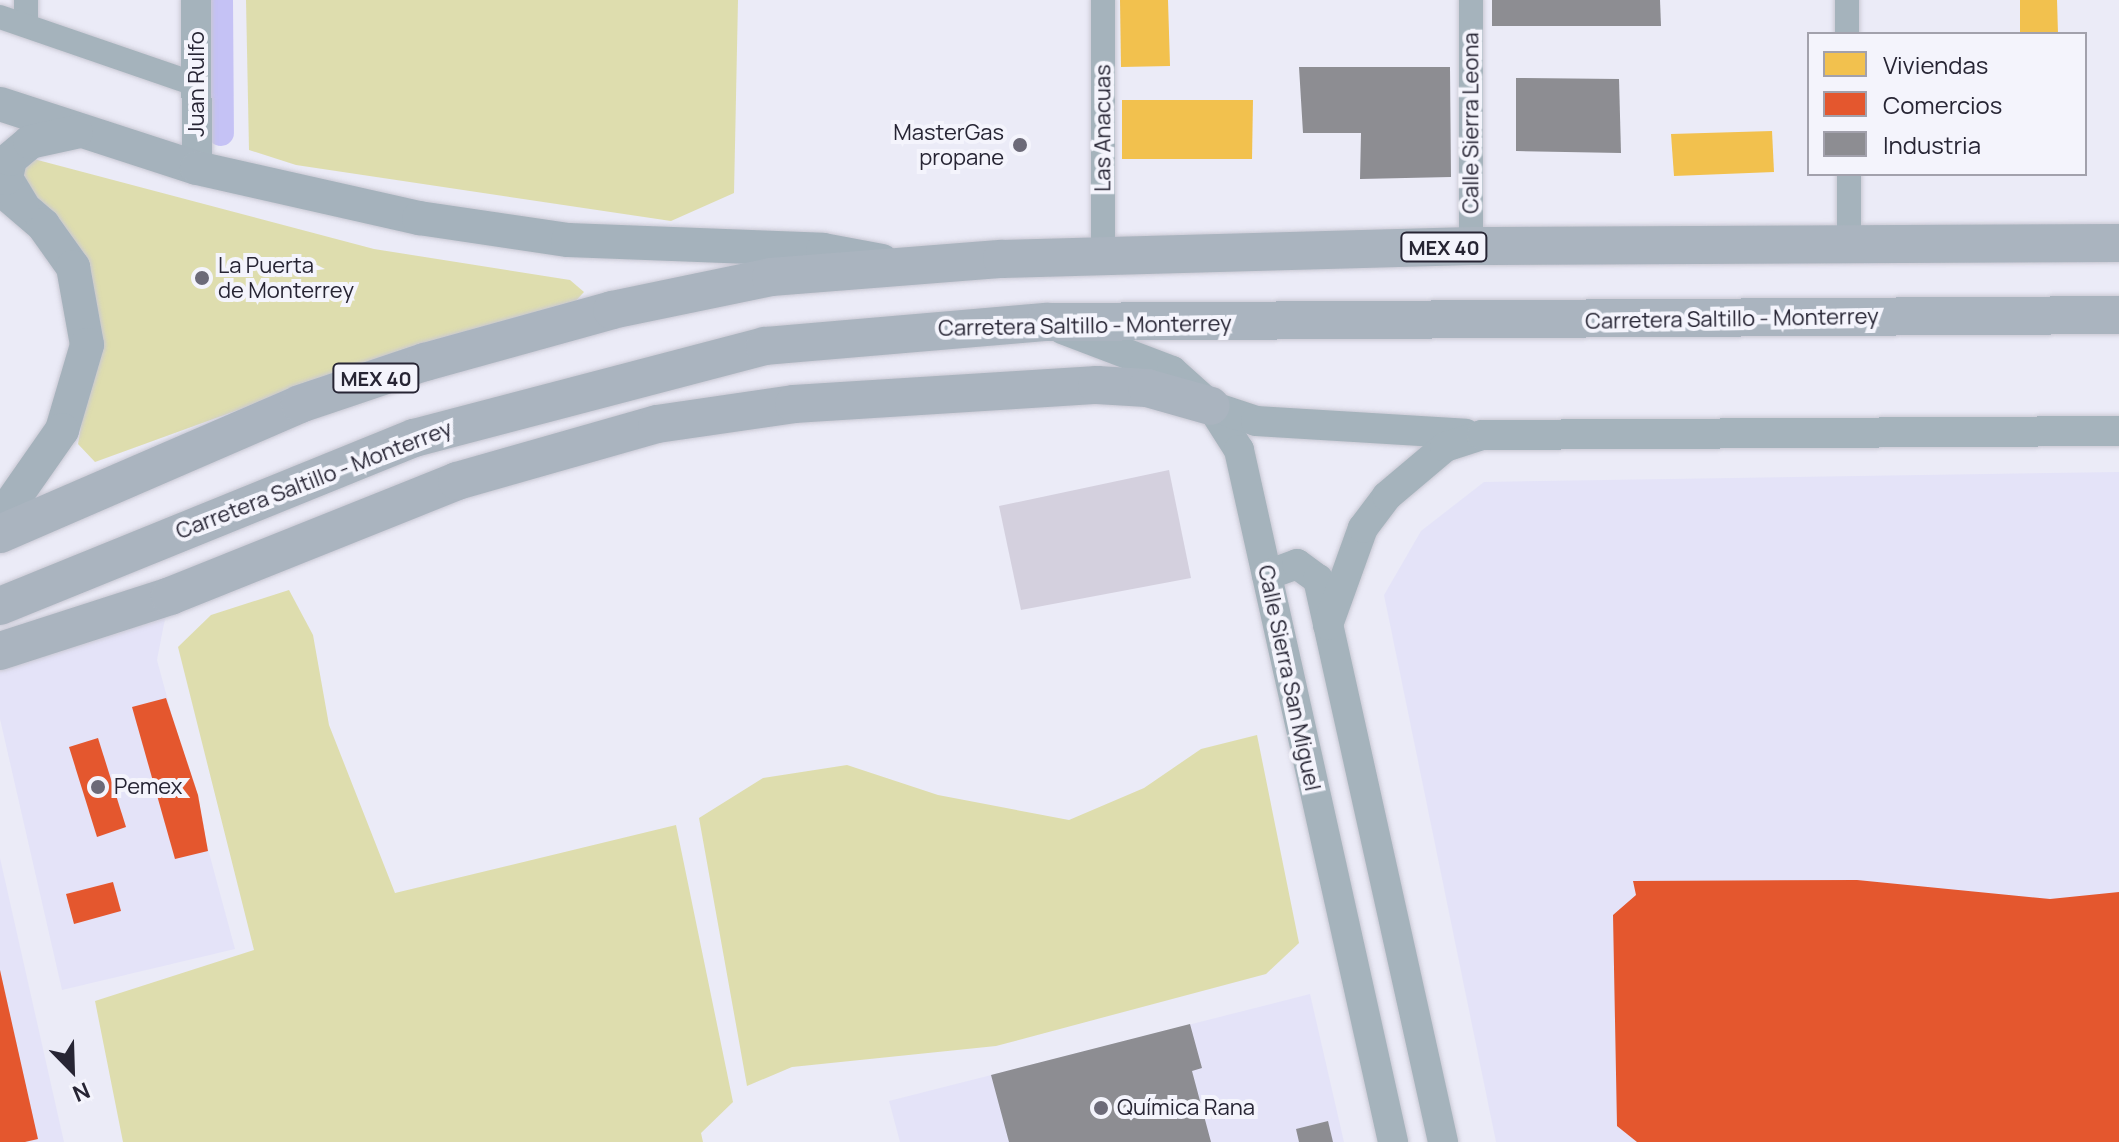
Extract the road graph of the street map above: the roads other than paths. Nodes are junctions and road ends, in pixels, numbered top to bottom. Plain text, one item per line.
1 (26, 0) edge
2 (196, 0) edge
3 (1103, 0) edge
4 (1471, 0) edge
5 (1847, 0) edge
6 (0, 17) edge
7 (26, 25) junction
8 (1847, 32) edge
9 (197, 85) junction
10 (0, 104) edge
11 (76, 132) junction
12 (197, 168) junction
13 (1849, 176) edge
14 (11, 197) edge
15 (2119, 243) edge
16 (1849, 245) junction
17 (1471, 246) junction
18 (1103, 256) junction
19 (902, 265) junction
20 (2119, 315) edge
21 (1046, 322) junction
22 (765, 346) junction
23 (1211, 406) junction
24 (2119, 431) edge
25 (1482, 435) junction
26 (457, 481) junction
27 (0, 519) edge
28 (0, 534) edge
29 (1267, 575) junction
30 (0, 606) edge
31 (1328, 625) junction
32 (0, 651) edge
33 (1393, 1142) edge
34 (1443, 1142) edge

1 - 7 street
2 - 9 street, Juan Rulfo
3 - 18 street, Las Anacuas
4 - 17 street, Calle Sierra Leona
5 - 8 street
6 - 7 street
7 - 9 street
9 - 12 street, Juan Rulfo
10 - 11 main road
11 - 12 main road
11 - 14 main road
12 - 19 main road
13 - 16 street
14 - 27 main road
15 - 16 main road, MEX 40
16 - 17 main road, MEX 40
17 - 18 main road, MEX 40
18 - 19 main road, MEX 40
19 - 28 main road, MEX 40
20 - 21 main road, Carretera Saltillo - Monterrey
21 - 22 main road, Carretera Saltillo - Monterrey
21 - 23 street, Calle Sierra San Miguel
22 - 26 main road
22 - 30 main road, Carretera Saltillo - Monterrey
23 - 25 street
23 - 26 main road
23 - 29 street, Calle Sierra San Miguel
24 - 25 street
25 - 31 street
26 - 32 main road
29 - 31 street
29 - 33 street, Calle Sierra San Miguel
31 - 34 street

